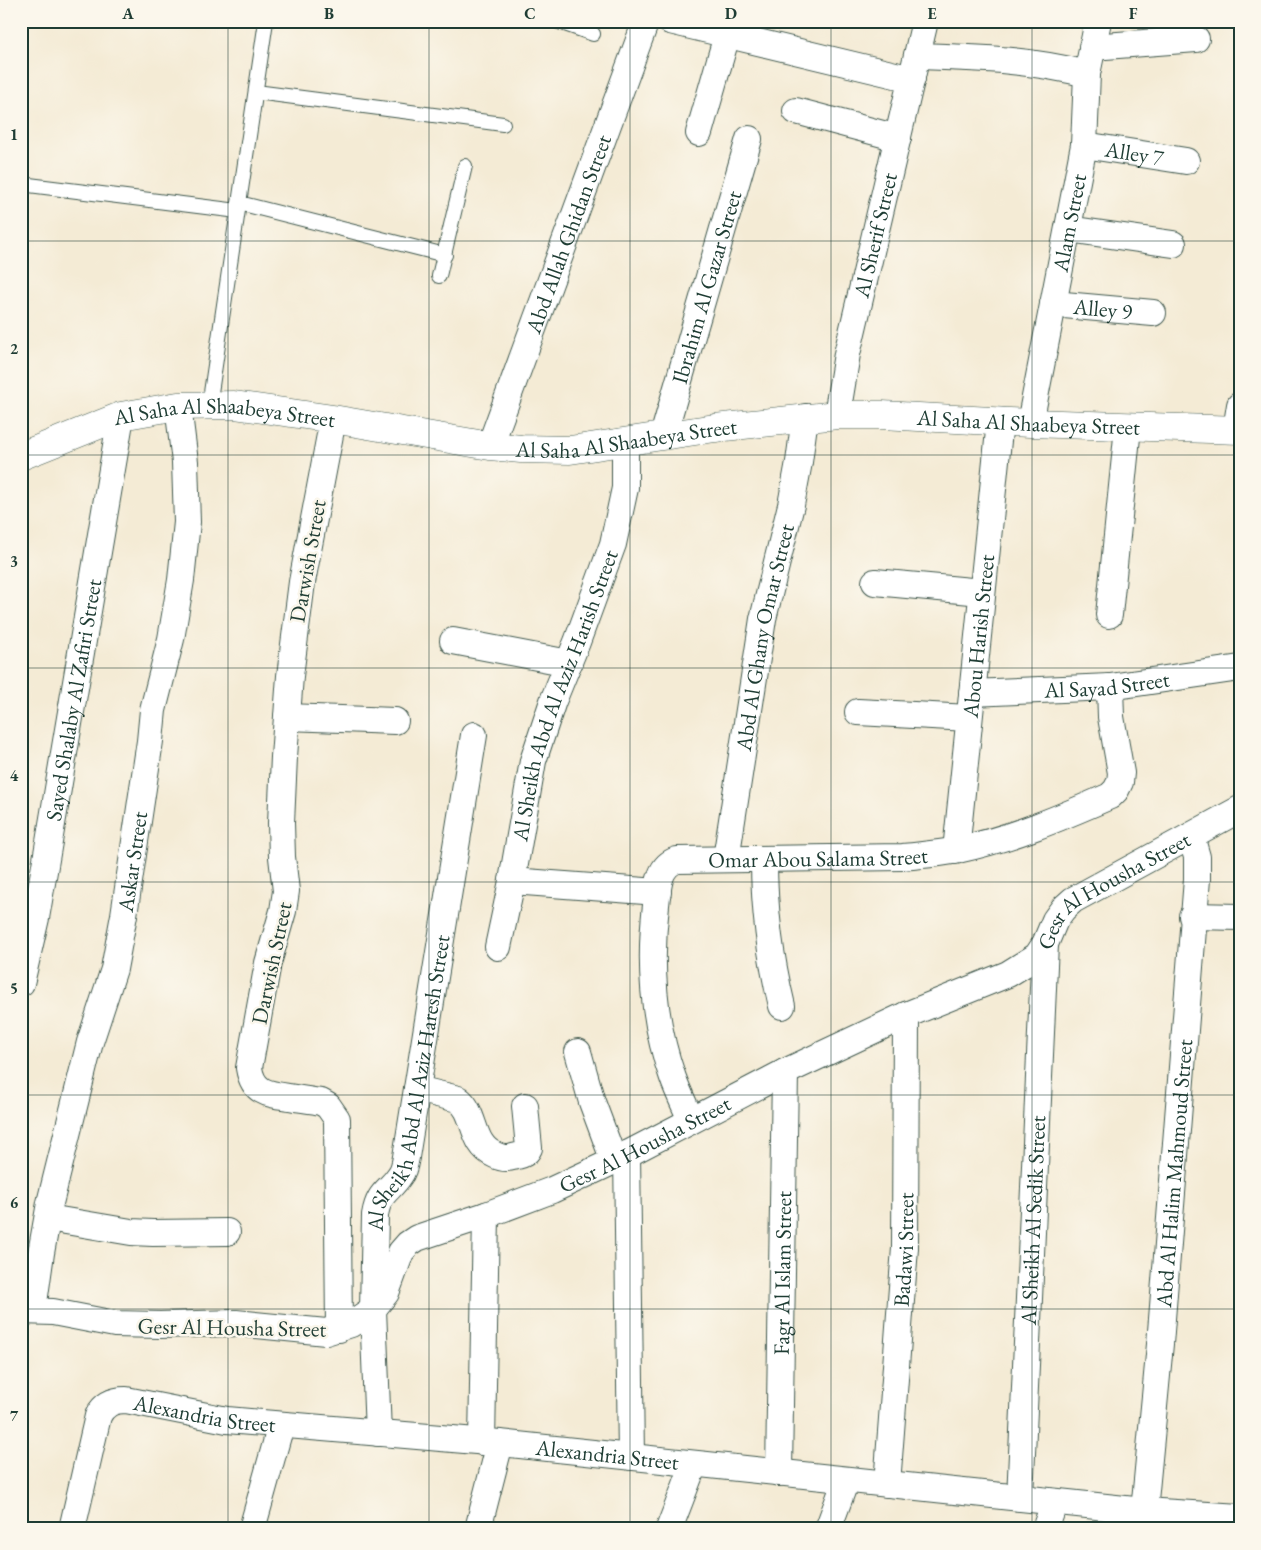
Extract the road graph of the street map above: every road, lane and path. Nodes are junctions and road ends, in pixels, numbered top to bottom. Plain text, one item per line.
1 (266, 21) edge
2 (556, 21) edge
3 (646, 21) edge
4 (670, 21) edge
5 (925, 21) edge
6 (1098, 21) edge
7 (593, 34) dead end
8 (727, 35) junction
9 (1196, 39) dead end
10 (1092, 46) junction
11 (914, 68) junction
12 (1087, 74) junction
13 (256, 92) junction
14 (796, 111) dead end
15 (503, 124) dead end
16 (699, 133) dead end
17 (898, 138) junction
18 (749, 139) dead end
19 (1084, 145) junction
20 (1186, 161) dead end
21 (465, 166) dead end
22 (21, 184) edge
23 (238, 207) junction
24 (1068, 229) junction
25 (1173, 244) dead end
26 (445, 255) junction
27 (440, 276) dead end
28 (1053, 304) junction
29 (1153, 314) dead end
30 (178, 406) junction
31 (209, 406) junction
32 (837, 415) junction
33 (121, 416) junction
34 (805, 418) junction
35 (333, 419) junction
36 (1000, 421) junction
37 (1239, 422) edge
38 (1030, 423) junction
39 (1128, 427) junction
40 (663, 436) junction
41 (626, 442) junction
42 (490, 446) junction
43 (21, 456) edge
44 (875, 582) dead end
45 (982, 592) junction
46 (1109, 616) dead end
47 (453, 641) dead end
48 (569, 663) junction
49 (1240, 668) edge
50 (1110, 687) junction
51 (971, 705) junction
52 (858, 712) dead end
53 (287, 717) junction
54 (395, 721) dead end
55 (474, 735) dead end
56 (1240, 809) edge
57 (1191, 836) junction
58 (956, 851) junction
59 (764, 858) junction
60 (726, 859) junction
61 (512, 881) junction
62 (658, 892) junction
63 (1192, 916) junction
64 (1240, 917) edge
65 (1046, 944) junction
66 (498, 947) dead end
67 (21, 984) edge
68 (782, 1006) dead end
69 (906, 1015) junction
70 (578, 1052) dead end
71 (786, 1072) junction
72 (417, 1089) junction
73 (525, 1106) dead end
74 (691, 1120) junction
75 (620, 1157) junction
76 (486, 1216) junction
77 (48, 1218) junction
78 (227, 1232) dead end
79 (373, 1309) junction
80 (27, 1311) edge
81 (339, 1329) junction
82 (281, 1425) junction
83 (378, 1433) junction
84 (491, 1443) junction
85 (631, 1457) junction
86 (694, 1464) junction
87 (779, 1472) junction
88 (846, 1480) junction
89 (887, 1484) junction
90 (1020, 1498) junction
91 (1055, 1502) junction
92 (1144, 1511) junction
93 (1240, 1517) edge
94 (72, 1529) edge
95 (252, 1529) edge
96 (478, 1529) edge
97 (669, 1529) edge
98 (828, 1529) edge
99 (1045, 1529) edge

1 - 13 lane
2 - 7 lane
3 - 42 street, Abd Allah Ghidan Street
4 - 8 street
5 - 11 street, Al Sherif Street
6 - 10 street, Alam Street
8 - 11 street
8 - 16 street
9 - 10 street
10 - 12 street, Alam Street
11 - 12 street
11 - 17 street, Al Sherif Street
12 - 19 street, Alam Street
13 - 15 lane
13 - 23 lane
14 - 17 street
17 - 32 street, Al Sherif Street
18 - 40 street, Ibrahim Al Gazar Street
19 - 20 street, Alley 7
19 - 24 street, Alam Street
21 - 26 lane
22 - 23 lane
23 - 26 lane
23 - 31 lane
24 - 25 street
24 - 28 street, Alam Street
26 - 27 lane
28 - 29 street, Alley 9
28 - 38 street, Alam Street
30 - 31 main road, Al Saha Al Shaabeya Street
30 - 33 main road, Al Saha Al Shaabeya Street
30 - 77 street, Askar Street
31 - 35 main road, Al Saha Al Shaabeya Street
32 - 34 main road, Al Saha Al Shaabeya Street
32 - 36 main road, Al Saha Al Shaabeya Street
33 - 43 main road, Al Saha Al Shaabeya Street
33 - 67 street, Sayed Shalaby Al Zafiri Street
34 - 40 main road, Al Saha Al Shaabeya Street
34 - 60 street, Abd Al Ghany Omar Street
35 - 42 main road, Al Saha Al Shaabeya Street
35 - 53 street, Darwish Street
36 - 38 main road, Al Saha Al Shaabeya Street
36 - 45 street, Abou Harish Street
37 - 39 main road, Al Saha Al Shaabeya Street
38 - 39 main road, Al Saha Al Shaabeya Street
39 - 46 street
40 - 41 main road, Al Saha Al Shaabeya Street
41 - 42 main road, Al Saha Al Shaabeya Street
41 - 48 street, Al Sheikh Abd Al Aziz Harish Street
44 - 45 street
45 - 51 street, Abou Harish Street
47 - 48 street
48 - 61 street, Al Sheikh Abd Al Aziz Harish Street
49 - 50 street, Al Sayad Street
50 - 51 street, Al Sayad Street
50 - 58 street, Omar Abou Salama Street
51 - 52 street, Al Sayad Street
51 - 58 street, Abou Harish Street
53 - 54 street
53 - 81 street, Darwish Street
55 - 72 street, Al Sheikh Abd Al Aziz Haresh Street
56 - 57 street, Gesr Al Housha Street
57 - 63 street, Abd Al Halim Mahmoud Street
57 - 65 street, Gesr Al Housha Street
58 - 59 street, Omar Abou Salama Street
59 - 60 street, Omar Abou Salama Street
59 - 68 street
60 - 62 street, Omar Abou Salama Street
61 - 62 street
61 - 66 street, Al Sheikh Abd Al Aziz Harish Street
62 - 74 street, Omar Abou Salama Street
63 - 64 street
63 - 92 street, Abd Al Halim Mahmoud Street
65 - 69 street, Gesr Al Housha Street
65 - 90 street, Al Sheikh Al Sedik Street
69 - 71 street, Gesr Al Housha Street
69 - 89 street, Badawi Street
70 - 75 street
71 - 74 street, Gesr Al Housha Street
71 - 87 street, Fagr Al Islam Street
72 - 73 street
72 - 79 street, Al Sheikh Abd Al Aziz Haresh Street
74 - 75 street, Gesr Al Housha Street
75 - 76 street, Gesr Al Housha Street
75 - 85 street
76 - 79 street, Gesr Al Housha Street
76 - 84 street
77 - 78 street
77 - 80 street, Askar Street
79 - 81 street, Gesr Al Housha Street
79 - 83 street, Al Sheikh Abd Al Aziz Haresh Street
80 - 81 street, Gesr Al Housha Street
82 - 83 street, Alexandria Street
82 - 94 street, Alexandria Street
82 - 95 street
83 - 84 street, Alexandria Street
84 - 85 street, Alexandria Street
84 - 96 street
85 - 86 street, Alexandria Street
86 - 87 street, Alexandria Street
86 - 97 street
87 - 88 street, Alexandria Street
88 - 89 street, Alexandria Street
88 - 98 street
89 - 90 street, Alexandria Street
90 - 91 street, Alexandria Street
91 - 92 street, Alexandria Street
91 - 99 street
92 - 93 street, Alexandria Street

